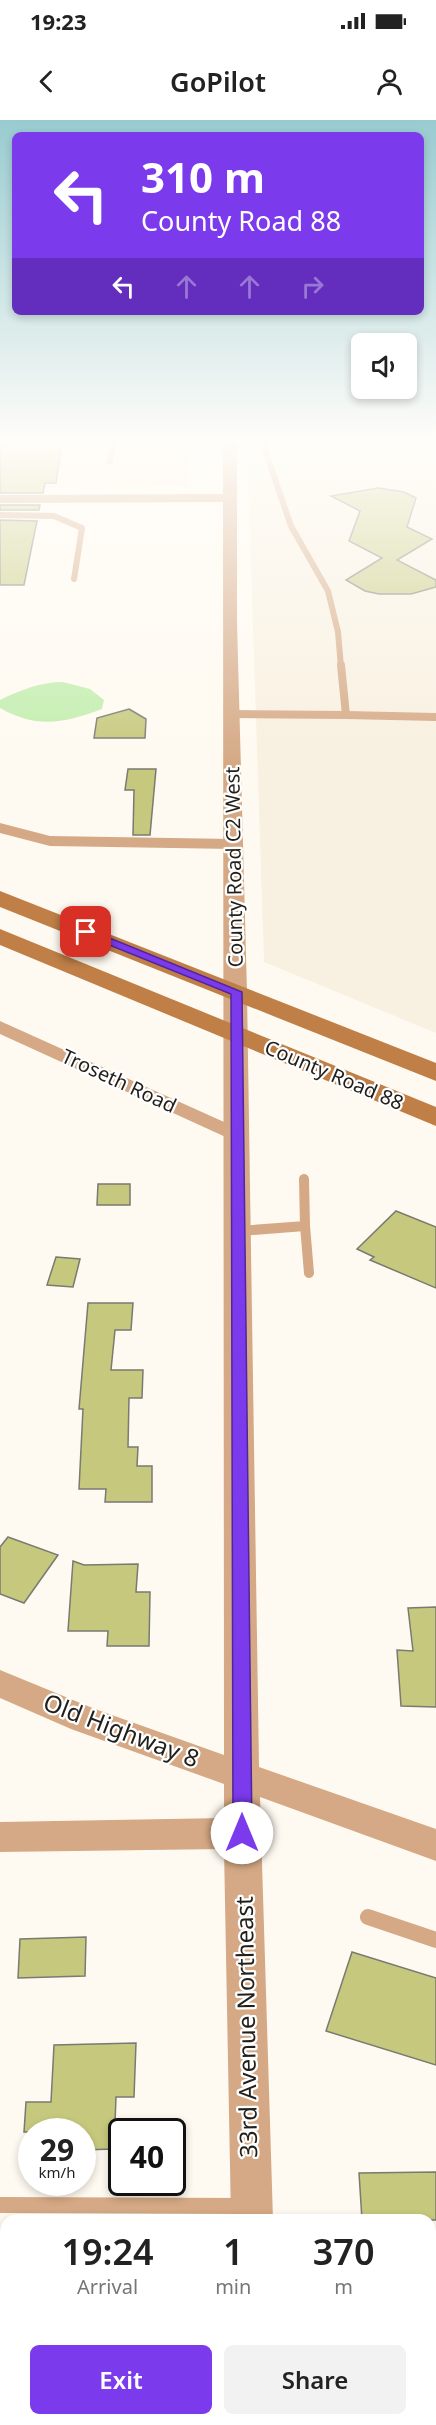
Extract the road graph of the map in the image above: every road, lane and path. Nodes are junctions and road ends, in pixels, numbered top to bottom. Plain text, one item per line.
1 (79, 548) edge
2 (230, 548) edge
3 (303, 548) edge
4 (74, 579) dead end
5 (230, 714) junction
6 (346, 714) junction
7 (436, 717) edge
8 (0, 828) edge
9 (233, 844) junction
10 (0, 898) edge
11 (0, 936) edge
12 (236, 992) junction
13 (0, 1027) edge
14 (236, 1034) junction
15 (436, 1073) edge
16 (436, 1118) edge
17 (237, 1135) junction
18 (304, 1179) dead end
19 (305, 1226) junction
20 (238, 1231) junction
21 (309, 1273) dead end
22 (0, 1683) edge
23 (242, 1777) junction
24 (242, 1833) junction
25 (0, 1837) edge
26 (436, 1845) edge
27 (368, 1917) dead end
28 (436, 1940) edge
29 (0, 2205) edge
30 (252, 2213) edge

1 - 4 lane
2 - 5 street, County Road C2 West
3 - 6 lane
5 - 6 lane
5 - 9 street, County Road C2 West
6 - 7 lane
8 - 9 street
9 - 12 street, County Road C2 West
10 - 12 main road, County Road 88
11 - 14 main road, County Road 88
12 - 14 street, County Road C2 West
12 - 15 main road, County Road 88
13 - 17 street, Troseth Road
14 - 16 main road, County Road 88
14 - 17 street, County Road C2 West
17 - 20 street, County Road C2 West
18 - 19 lane
19 - 20 lane
19 - 21 lane
20 - 23 street, County Road C2 West
22 - 23 street, Old Highway 8
23 - 24 street, County Road C2 West
23 - 26 street, Old Highway 8
24 - 25 street
24 - 30 street, 33rd Avenue Northeast
27 - 28 lane
29 - 30 lane

